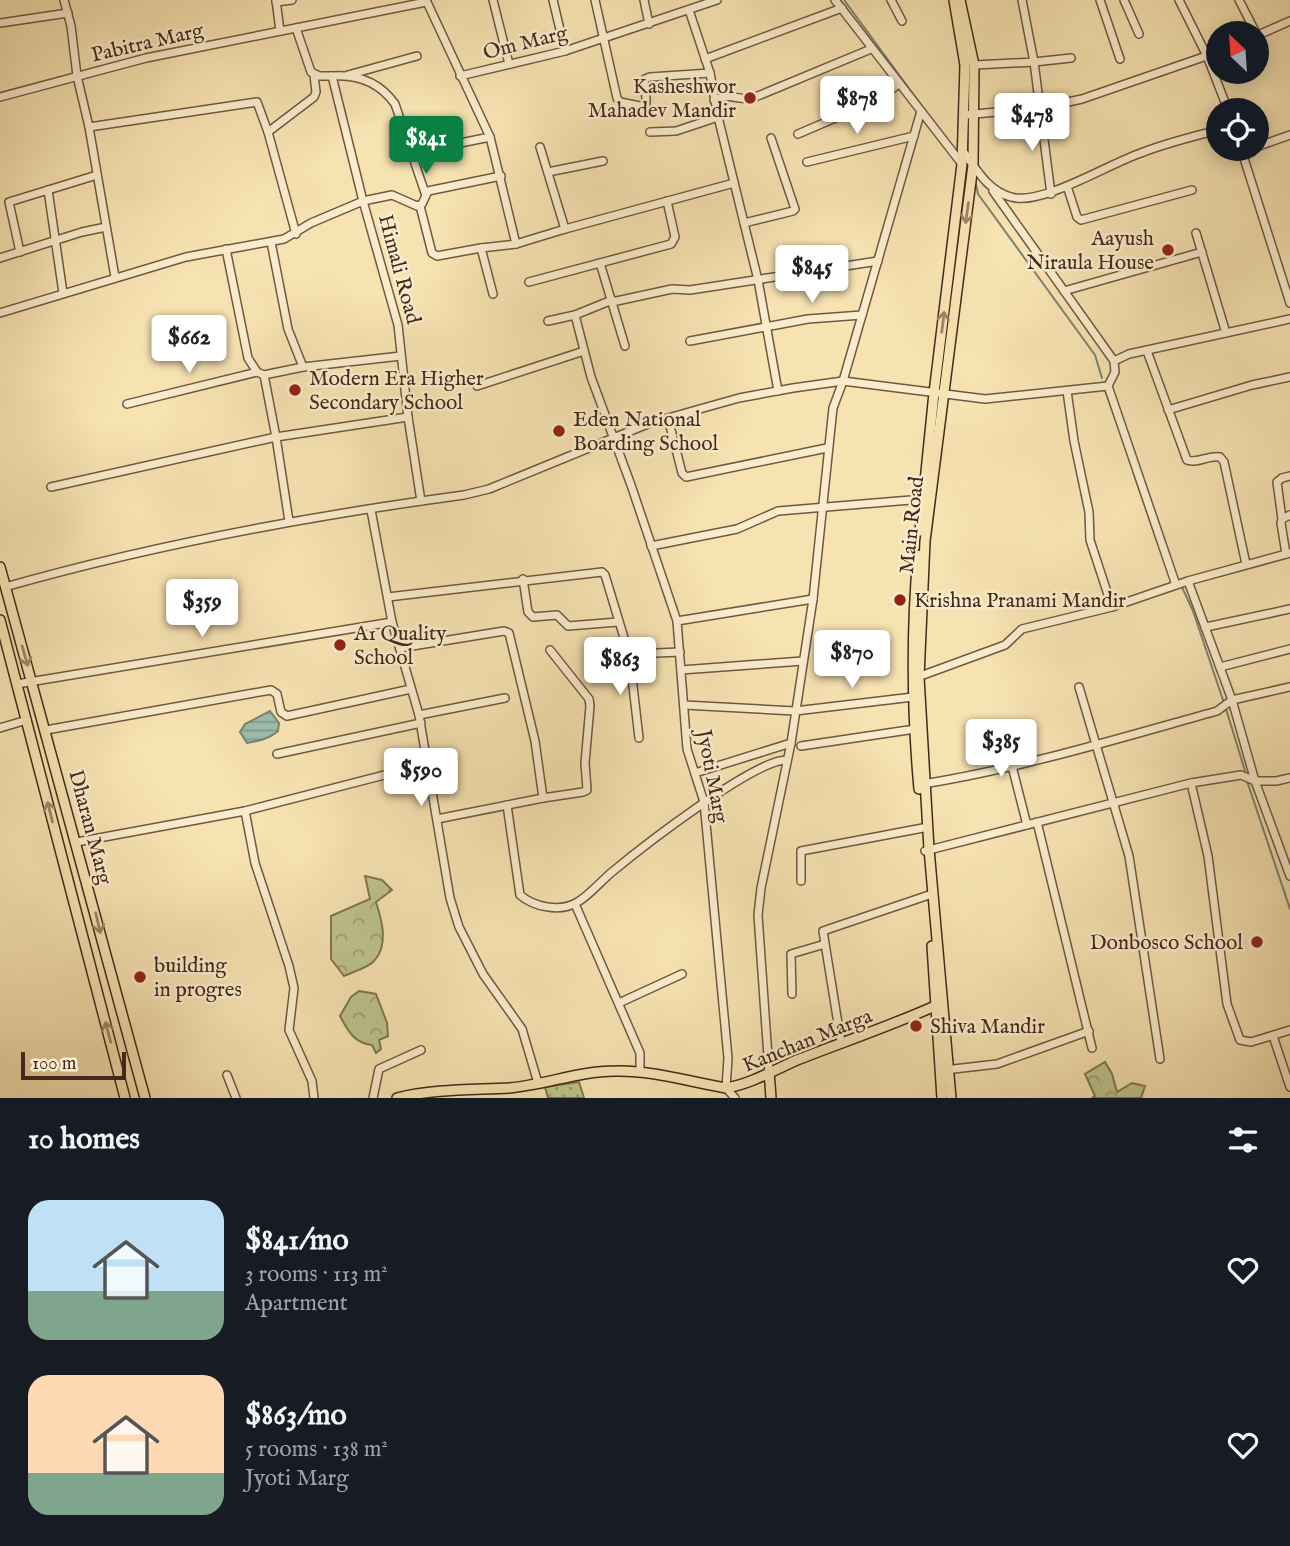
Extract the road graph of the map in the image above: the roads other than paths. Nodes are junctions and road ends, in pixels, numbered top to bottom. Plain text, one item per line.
1 (64, 0) edge
2 (292, 0) edge
3 (493, 0) edge
4 (553, 0) edge
5 (595, 0) edge
6 (644, 0) edge
7 (717, 0) edge
8 (835, 0) edge
9 (891, 0) edge
10 (954, 0) edge
11 (960, 0) edge
12 (1022, 0) edge
13 (1100, 0) edge
14 (1124, 0) edge
15 (1179, 0) edge
16 (1239, 0) edge
17 (276, 1) edge
18 (426, 1) edge
19 (693, 6) edge
20 (842, 8) junction
21 (68, 13) junction
22 (902, 21) dead end
23 (1250, 21) edge
24 (1290, 21) edge
25 (0, 23) edge
26 (649, 24) junction
27 (296, 28) junction
28 (1269, 30) edge
29 (280, 31) junction
30 (1139, 34) dead end
31 (604, 38) junction
32 (871, 49) junction
33 (565, 51) junction
34 (1206, 54) edge
35 (417, 56) dead end
36 (1206, 56) edge
37 (1071, 58) dead end
38 (705, 59) junction
39 (1120, 59) dead end
40 (1034, 62) junction
41 (509, 64) junction
42 (974, 65) junction
43 (709, 72) junction
44 (314, 75) junction
45 (347, 75) junction
46 (77, 76) junction
47 (332, 76) junction
48 (460, 76) junction
49 (899, 84) junction
50 (0, 97) edge
51 (714, 100) junction
52 (1041, 108) junction
53 (921, 111) junction
54 (968, 115) junction
55 (718, 117) junction
56 (89, 127) junction
57 (268, 132) junction
58 (650, 132) dead end
59 (1206, 133) edge
60 (798, 134) dead end
61 (1290, 135) edge
62 (914, 136) junction
63 (490, 137) junction
64 (771, 138) dead end
65 (1269, 143) edge
66 (540, 147) dead end
67 (962, 151) junction
68 (411, 153) junction
69 (603, 161) dead end
70 (1245, 161) edge
71 (807, 162) dead end
72 (962, 164) junction
73 (973, 165) junction
74 (548, 172) junction
75 (97, 175) junction
76 (501, 176) junction
77 (734, 183) junction
78 (1067, 186) junction
79 (48, 190) junction
80 (1192, 190) dead end
81 (993, 191) junction
82 (425, 193) junction
83 (1051, 194) junction
84 (363, 201) junction
85 (667, 201) junction
86 (420, 206) junction
87 (744, 223) junction
88 (106, 227) junction
89 (565, 229) junction
90 (1196, 233) dead end
91 (296, 234) junction
92 (55, 242) junction
93 (271, 242) junction
94 (516, 244) junction
95 (226, 248) junction
96 (481, 248) junction
97 (20, 252) junction
98 (1202, 252) junction
99 (0, 258) edge
100 (878, 261) junction
101 (600, 263) junction
102 (115, 277) junction
103 (758, 280) junction
104 (529, 282) dead end
105 (1064, 291) junction
106 (63, 293) junction
107 (493, 294) dead end
108 (612, 301) junction
109 (1290, 303) edge
110 (0, 313) edge
111 (575, 315) junction
112 (862, 315) junction
113 (1290, 319) edge
114 (548, 321) dead end
115 (766, 326) junction
116 (1226, 333) junction
117 (690, 341) dead end
118 (625, 346) dead end
119 (584, 351) junction
120 (1147, 351) junction
121 (401, 356) junction
122 (1114, 361) junction
123 (303, 367) junction
124 (260, 374) junction
125 (1290, 377) edge
126 (843, 381) junction
127 (477, 386) dead end
128 (1108, 386) junction
129 (778, 391) junction
130 (1068, 391) junction
131 (938, 394) junction
132 (127, 404) dead end
133 (1168, 410) junction
134 (408, 417) junction
135 (668, 418) junction
136 (276, 437) junction
137 (612, 438) junction
138 (827, 448) junction
139 (1290, 476) edge
140 (51, 487) dead end
141 (923, 499) junction
142 (421, 501) junction
143 (824, 506) junction
144 (372, 510) junction
145 (1290, 515) edge
146 (1282, 519) junction
147 (289, 521) junction
148 (651, 547) junction
149 (1288, 553) edge
150 (1246, 564) junction
151 (0, 567) edge
152 (523, 579) junction
153 (1188, 581) junction
154 (1176, 585) junction
155 (5, 587) junction
156 (388, 597) junction
157 (813, 599) junction
158 (1112, 607) junction
159 (1290, 609) edge
160 (0, 620) edge
161 (677, 621) junction
162 (392, 622) junction
163 (618, 622) junction
164 (1206, 627) junction
165 (400, 649) junction
166 (1290, 649) edge
167 (550, 650) dead end
168 (629, 652) junction
169 (680, 652) junction
170 (803, 662) junction
171 (1220, 667) junction
172 (681, 670) junction
173 (915, 679) junction
174 (32, 682) junction
175 (17, 684) junction
176 (1079, 687) dead end
177 (1290, 687) edge
178 (411, 689) junction
179 (913, 697) junction
180 (505, 698) dead end
181 (1232, 700) junction
182 (684, 705) junction
183 (795, 711) junction
184 (420, 719) junction
185 (27, 720) junction
186 (1002, 727) dead end
187 (0, 728) edge
188 (915, 729) junction
189 (46, 730) junction
190 (639, 738) dead end
191 (791, 743) junction
192 (1096, 744) junction
193 (801, 746) dead end
194 (277, 754) dead end
195 (787, 760) junction
196 (427, 764) junction
197 (1013, 765) junction
198 (695, 773) junction
199 (1290, 778) edge
200 (1255, 781) junction
201 (1191, 783) junction
202 (922, 784) junction
203 (543, 798) junction
204 (704, 802) junction
205 (1112, 802) junction
206 (507, 805) junction
207 (245, 811) junction
208 (437, 819) junction
209 (1037, 822) junction
210 (1027, 825) junction
211 (923, 828) junction
212 (77, 842) junction
213 (927, 850) junction
214 (1290, 876) edge
215 (801, 881) dead end
216 (929, 895) junction
217 (575, 904) junction
218 (825, 944) junction
219 (682, 974) dead end
220 (792, 994) dead end
221 (619, 1003) junction
222 (935, 1006) junction
223 (1290, 1030) edge
224 (1088, 1031) junction
225 (1273, 1036) junction
226 (841, 1042) junction
227 (1092, 1048) dead end
228 (421, 1050) dead end
229 (1160, 1059) dead end
230 (943, 1070) junction
231 (640, 1072) junction
232 (769, 1072) junction
233 (227, 1075) dead end
234 (538, 1083) junction
235 (1290, 1086) edge
236 (726, 1088) junction
237 (125, 1098) edge
238 (145, 1098) edge
239 (236, 1098) edge
240 (314, 1098) edge
241 (373, 1098) edge
242 (397, 1098) edge
243 (735, 1098) edge
244 (771, 1098) edge
245 (942, 1098) edge
246 (951, 1098) edge

1 - 21 street
2 - 17 street
3 - 41 street
4 - 33 street
5 - 31 street
6 - 26 street
7 - 19 street, Om Marg
8 - 20 street
9 - 22 street
10 - 54 main road, Main Road
11 - 42 main road, Main Road
12 - 40 street
13 - 39 street
14 - 30 street
15 - 34 street
16 - 23 street
17 - 29 street
18 - 27 street, Pabitra Marg
18 - 48 street
19 - 26 street, Om Marg
19 - 38 street
20 - 32 street
20 - 38 street
21 - 25 street
21 - 46 street
24 - 28 street
26 - 31 street, Om Marg
27 - 29 street, Pabitra Marg
27 - 44 street
29 - 46 street, Pabitra Marg
31 - 33 street, Om Marg
31 - 43 street
32 - 49 street
32 - 51 street
33 - 41 street, Om Marg
35 - 45 street
36 - 52 street
37 - 40 street
38 - 43 street
40 - 42 street
40 - 52 street
41 - 48 street, Om Marg
42 - 54 main road, Main Road
43 - 51 street
44 - 47 street
44 - 57 street
45 - 47 street
45 - 68 street
46 - 50 street, Pabitra Marg
46 - 56 street
47 - 84 street, Himali Road
48 - 63 street
49 - 53 street
49 - 60 street
51 - 55 street
52 - 54 street
52 - 83 street
53 - 62 street
53 - 72 street
54 - 67 main road, Main Road
54 - 73 main road, Main Road
55 - 58 street
55 - 77 street
56 - 57 street
56 - 75 street
57 - 91 street
59 - 78 street
61 - 65 street
62 - 71 street
62 - 100 street
63 - 68 street
63 - 76 street
64 - 87 street
66 - 74 street
67 - 72 main road, Main Road
67 - 73 street
68 - 82 street
69 - 74 street
70 - 109 street
131 -> 72 main road, Main Road
73 - 81 street
73 -> 131 main road, Main Road
74 - 89 street
75 - 79 street
75 - 88 street
76 - 82 street
76 - 94 street
77 - 85 street
77 - 87 street
78 - 80 street
78 - 83 street
79 - 92 street
79 - 97 street
81 - 83 street
81 - 105 street
82 - 86 street
84 - 86 street
84 - 91 street
84 - 121 street, Himali Road
85 - 89 street
85 - 101 street
86 - 96 street
87 - 103 street
88 - 92 street
88 - 102 street
89 - 94 street
90 - 98 street
91 - 93 street
92 - 97 street
92 - 106 street
93 - 95 street
93 - 123 street
94 - 96 street
95 - 102 street
95 - 124 street
96 - 107 street
97 - 99 street
98 - 105 street
98 - 116 street
100 - 103 street
100 - 112 street
101 - 104 street
101 - 108 street
102 - 106 street
103 - 108 street
103 - 115 street
105 - 122 street
106 - 110 street
108 - 111 street
108 - 118 street
111 - 114 street
111 - 119 street, Jyoti Marg
112 - 115 street
112 - 126 street
113 - 116 street
115 - 117 street
115 - 129 street
116 - 120 street
119 - 127 street
119 - 137 street, Jyoti Marg
120 - 122 street
120 - 133 street
121 - 123 street
121 - 134 street, Himali Road
122 - 128 street
123 - 124 street
124 - 132 street
124 - 136 street
125 - 133 street
126 - 129 street
126 - 131 street
126 - 138 street
128 - 130 street
128 - 154 street
129 - 135 street
130 - 131 street
130 - 158 street
131 - 141 main road, Main Road
131 - 173 main road, Main Road
133 - 150 street
134 - 136 street
134 - 142 street, Himali Road
135 - 137 street
135 - 138 street
136 - 140 street
136 - 147 street
137 - 142 street
137 - 148 street, Jyoti Marg
138 - 143 street
139 - 146 street
141 - 143 street
141 - 173 main road, Main Road
142 - 144 street
143 - 148 street
143 - 157 street
144 - 147 street
144 - 156 street
145 - 146 street
146 - 149 street
147 - 155 street
148 - 161 street, Jyoti Marg
149 - 150 street
150 - 153 street
151 - 155 main road, Dharan Marg
152 - 156 street
152 - 163 street
152 - 163 street
153 - 154 street
153 - 164 street
154 - 158 street
155 -> 174 main road, Dharan Marg
156 - 162 street
157 - 161 street
157 - 170 street
158 - 173 street
159 - 164 street
160 - 175 main road, Dharan Marg
161 - 169 street, Jyoti Marg
162 - 165 street
162 - 174 street
163 - 168 street
164 - 171 street
165 - 178 street
165 - 203 street
166 - 171 street
167 - 203 street
168 - 169 street
168 - 190 street
169 - 172 street, Jyoti Marg
170 - 172 street
170 - 183 street
171 - 181 street
172 - 182 street, Jyoti Marg
173 - 179 main road, Main Road
173 - 202 main road, Main Road
174 - 175 street
174 - 189 main road, Dharan Marg
175 - 185 main road, Dharan Marg
176 - 192 street
177 - 181 street
178 - 184 street
178 - 189 street
179 - 183 street
179 - 188 main road, Main Road
180 - 184 street
181 - 192 street
181 - 200 street
182 - 183 street
182 - 198 street, Jyoti Marg
183 - 191 street
184 - 194 street
184 - 196 street
185 - 187 street
237 -> 185 main road, Dharan Marg
186 - 197 street
188 - 193 street
188 - 202 main road, Main Road
189 - 212 main road, Dharan Marg
191 - 195 street
191 - 198 street
192 - 197 street
192 - 205 street
195 - 204 street
195 - 232 street
196 - 207 street
196 - 208 street
197 - 202 street
197 - 210 street
198 - 204 street, Jyoti Marg
199 - 200 street
200 - 201 street
200 - 214 street
201 - 205 street
201 - 225 street
202 - 211 main road, Main Road
202 - 213 main road, Main Road
203 - 206 street
204 - 217 street
204 - 236 street, Jyoti Marg
205 - 209 street
205 - 229 street
206 - 208 street
206 - 217 street
207 - 212 street
207 - 240 street
208 - 234 street
209 - 210 street
209 - 224 street
210 - 213 street
211 - 213 main road, Main Road
211 - 215 street
212 -> 238 main road, Dharan Marg
213 - 216 main road, Main Road
213 - 230 main road, Main Road
216 - 218 street
216 - 222 main road, Main Road
217 - 221 street
218 - 220 street
218 - 226 street
219 - 221 street
221 - 231 street
222 - 226 main road, Kanchan Marga
222 - 230 main road, Main Road
223 - 225 street
224 - 227 street
224 - 230 street
225 - 235 street
226 - 232 main road, Kanchan Marga
228 - 241 street
230 - 245 main road, Main Road
230 - 246 main road, Main Road
231 - 234 main road, Kanchan Marga
231 - 236 main road, Kanchan Marga
232 - 236 main road, Kanchan Marga
232 - 244 main road
233 - 239 street
234 - 242 main road, Kanchan Marga
236 - 243 street

